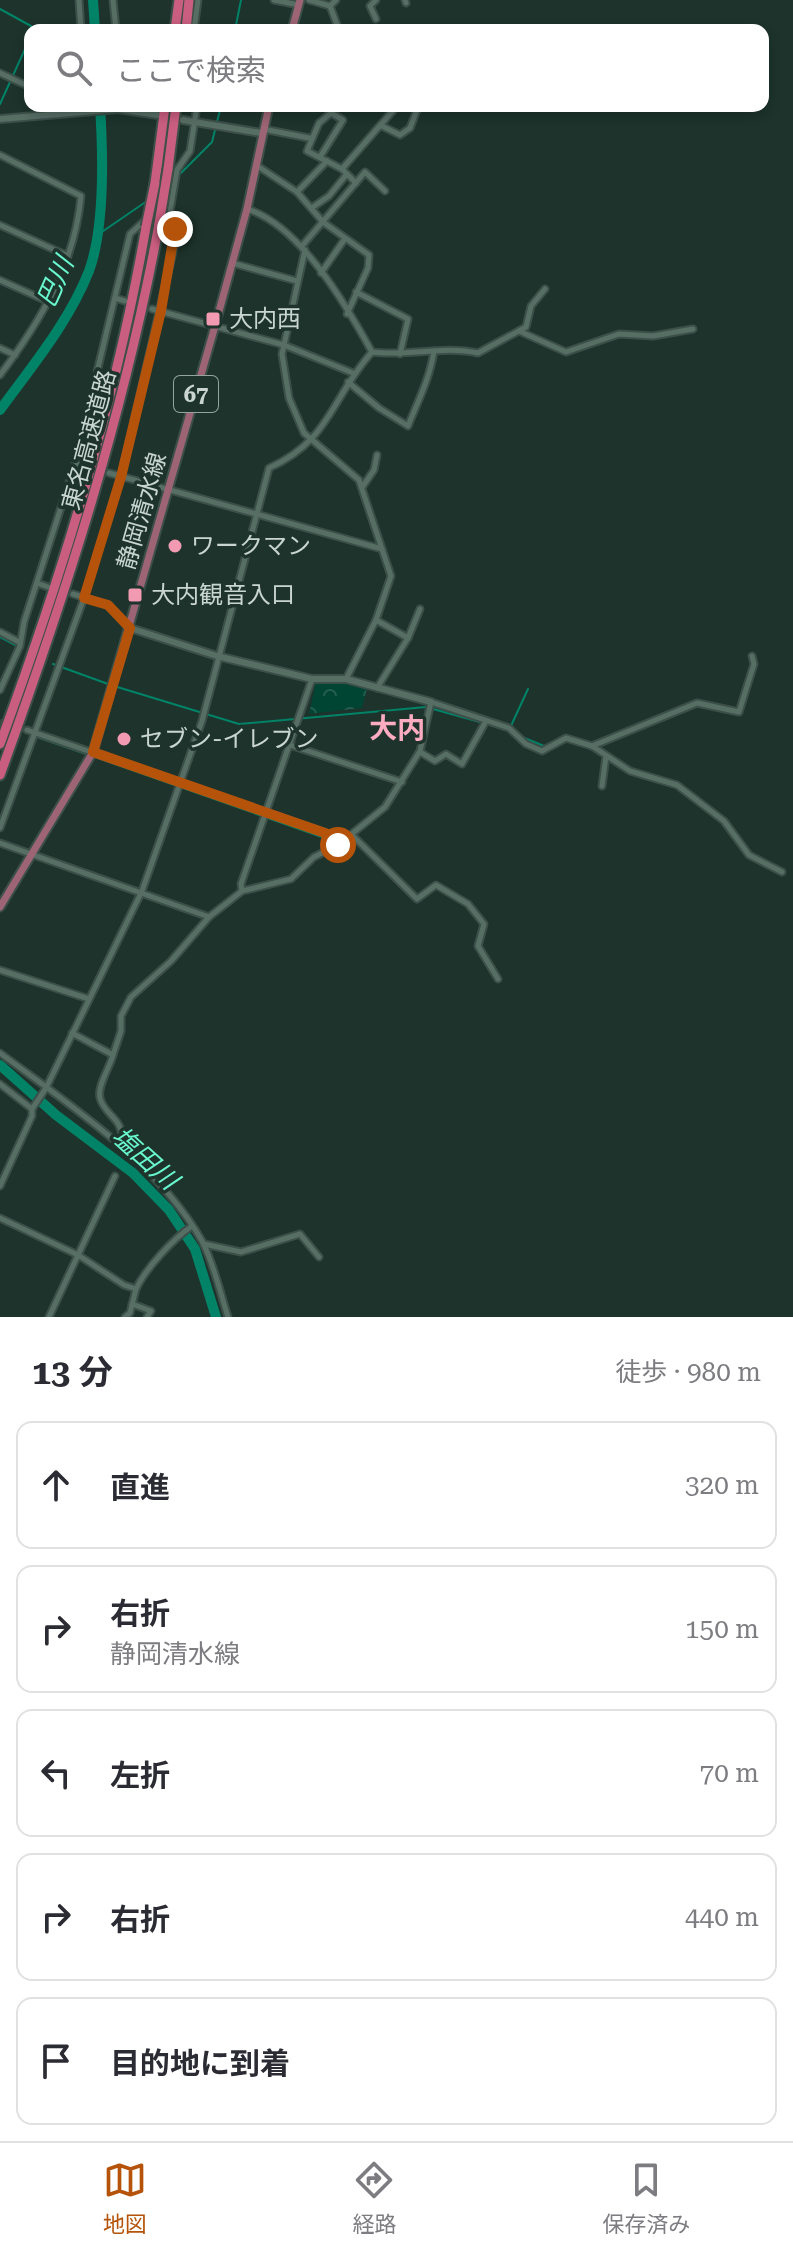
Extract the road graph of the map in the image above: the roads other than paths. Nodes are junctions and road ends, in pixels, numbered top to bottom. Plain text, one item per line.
1 (79, 0) edge
2 (113, 0) edge
3 (179, 0) edge
4 (189, 0) edge
5 (198, 0) edge
6 (274, 0) edge
7 (309, 0) edge
8 (336, 0) edge
9 (376, 0) edge
10 (300, 2) edge
11 (330, 6) junction
12 (376, 19) dead end
13 (81, 24) edge
14 (115, 24) edge
15 (176, 24) edge
16 (187, 24) edge
17 (195, 24) edge
18 (294, 24) edge
19 (337, 24) edge
20 (0, 73) edge
21 (24, 84) edge
22 (51, 112) edge
23 (153, 112) edge
24 (164, 112) edge
25 (176, 112) edge
26 (196, 112) edge
27 (267, 112) edge
28 (328, 112) edge
29 (334, 112) edge
30 (392, 112) edge
31 (416, 112) edge
32 (158, 115) dead end
33 (183, 120) dead end
34 (1, 121) edge
35 (195, 121) junction
36 (382, 126) junction
37 (262, 131) junction
38 (309, 138) junction
39 (0, 155) edge
40 (320, 157) junction
41 (327, 161) junction
42 (256, 165) junction
43 (173, 169) junction
44 (344, 172) junction
45 (356, 183) junction
46 (385, 191) dead end
47 (297, 192) junction
48 (313, 207) junction
49 (247, 209) junction
50 (171, 219) junction
51 (323, 222) junction
52 (0, 225) edge
53 (344, 240) junction
54 (304, 248) junction
55 (68, 256) junction
56 (232, 263) junction
57 (321, 273) junction
58 (0, 280) edge
59 (297, 281) junction
60 (545, 289) dead end
61 (356, 292) junction
62 (115, 298) junction
63 (125, 301) dead end
64 (49, 302) junction
65 (152, 309) dead end
66 (161, 311) junction
67 (347, 314) junction
68 (215, 326) junction
69 (693, 329) dead end
70 (519, 331) junction
71 (284, 345) junction
72 (0, 348) edge
73 (434, 351) junction
74 (372, 352) junction
75 (400, 354) junction
76 (15, 355) junction
77 (353, 373) junction
78 (0, 375) edge
79 (348, 382) junction
80 (313, 440) junction
81 (377, 455) dead end
82 (75, 464) junction
83 (83, 466) dead end
84 (109, 473) dead end
85 (121, 477) junction
86 (363, 486) junction
87 (168, 491) junction
88 (256, 514) junction
89 (382, 549) junction
90 (37, 583) junction
91 (48, 587) dead end
92 (73, 594) dead end
93 (84, 598) junction
94 (420, 609) dead end
95 (376, 620) junction
96 (130, 628) junction
97 (0, 632) edge
98 (408, 638) junction
99 (19, 647) junction
100 (217, 656) junction
101 (752, 656) dead end
102 (312, 679) junction
103 (346, 679) junction
104 (377, 688) junction
105 (0, 690) edge
106 (431, 702) junction
107 (486, 721) junction
108 (27, 730) tunnel mouth
109 (36, 734) junction
110 (0, 744) edge
111 (290, 745) junction
112 (592, 746) junction
113 (420, 751) junction
114 (93, 752) junction
115 (606, 756) junction
116 (0, 775) edge
117 (180, 782) junction
118 (402, 782) junction
119 (602, 786) dead end
120 (266, 812) junction
121 (0, 828) edge
122 (352, 835) junction
123 (345, 840) junction
124 (0, 843) edge
125 (32, 854) junction
126 (782, 872) dead end
127 (142, 891) junction
128 (242, 891) junction
129 (0, 907) edge
130 (209, 917) junction
131 (0, 970) edge
132 (498, 979) dead end
133 (89, 999) junction
134 (72, 1033) junction
135 (0, 1053) edge
136 (113, 1055) junction
137 (0, 1084) edge
138 (46, 1088) junction
139 (33, 1107) junction
140 (115, 1176) dead end
141 (0, 1186) edge
142 (166, 1193) junction
143 (0, 1218) edge
144 (191, 1227) junction
145 (203, 1244) junction
146 (78, 1255) junction
147 (319, 1257) dead end
148 (136, 1289) junction
149 (132, 1304) junction
150 (52, 1316) edge
151 (125, 1317) edge
152 (147, 1317) edge
153 (228, 1317) edge

1 - 13 street
2 - 14 street
3 - 15 highway
4 - 16 highway
5 - 17 street
6 - 10 street
7 - 11 street
8 - 11 street
9 - 12 street
10 - 18 main road
11 - 19 street
20 - 21 street
22 - 34 street
23 - 32 street
24 - 110 highway, 東名高速道路, bridge
25 - 43 highway, 東名高速道路
26 - 35 street
27 - 37 main road, 静岡清水線 / 67
28 - 38 street
29 - 40 street
30 - 36 street
31 - 36 street
33 - 35 street
35 - 37 street
35 - 43 street
36 - 44 street
37 - 38 street
37 - 42 main road, 静岡清水線 / 67
38 - 40 street
39 - 55 street
40 - 41 street
41 - 44 street
41 - 47 street
42 - 47 street
42 - 49 main road, 静岡清水線 / 67
43 - 50 street
43 - 116 highway, 東名高速道路, bridge
44 - 45 street
44 - 48 street
45 - 46 street
45 - 51 street
47 - 48 street
48 - 51 street
49 - 54 street
49 - 56 main road, 静岡清水線 / 67
50 - 62 street
50 - 66 street
51 - 53 street
51 - 54 street
52 - 55 street
53 - 57 street
53 - 61 street
54 - 57 street
54 - 59 street
55 - 64 street
56 - 59 street
56 - 68 main road, 静岡清水線 / 67
57 - 67 street
58 - 64 street
59 - 71 street
60 - 70 street
61 - 67 street
61 - 75 street
62 - 63 street
62 - 82 street
64 - 76 street
65 - 66 street
66 - 68 street
66 - 85 street
67 - 74 street
68 - 71 street
68 - 87 main road, 静岡清水線 / 67
69 - 70 street
70 - 73 street
71 - 77 street
71 - 80 street
72 - 76 street
73 - 75 street
73 - 79 street
74 - 75 street
74 - 77 street
76 - 78 street
77 - 79 street
79 - 80 street
80 - 86 street
80 - 88 street
81 - 86 street
82 - 83 street
82 - 90 street
84 - 85 street
85 - 87 street
85 - 93 street
86 - 89 street
87 - 88 street
87 - 96 main road, 静岡清水線 / 67
88 - 89 street
88 - 100 street
89 - 95 street
90 - 91 street
90 - 99 street
92 - 93 street
93 - 96 street
93 - 109 street
94 - 98 street
95 - 98 street
95 - 103 street
96 - 100 street
96 - 114 main road, 静岡清水線 / 67
97 - 99 street
98 - 104 street
99 - 105 street
100 - 102 street
100 - 117 street
101 - 112 street
102 - 103 street
102 - 111 street
103 - 104 street
104 - 106 street
106 - 107 street
106 - 113 street
107 - 112 street
107 - 113 street
108 - 109 street
109 - 114 street
109 - 121 street
111 - 118 street
111 - 120 street
112 - 115 street
113 - 118 street
114 - 117 street
114 - 125 main road, 静岡清水線 / 67
115 - 119 street
115 - 126 street
117 - 120 street
117 - 127 street
118 - 122 street
120 - 123 street
120 - 128 street
122 - 123 street
122 - 132 street
123 - 128 street
124 - 125 street
125 - 127 street
125 - 129 main road, 静岡清水線 / 67
127 - 130 street
127 - 133 street
128 - 130 street
130 - 136 street
131 - 133 street
133 - 134 street
134 - 136 street
134 - 138 street
135 - 138 street
136 - 142 street
137 - 139 street
138 - 139 street
138 - 142 street
139 - 141 street
140 - 146 street
142 - 144 street
143 - 146 street
144 - 145 street
144 - 148 street
145 - 147 street
145 - 153 street
146 - 148 street
146 - 150 street
148 - 149 street
149 - 151 street
149 - 152 street

